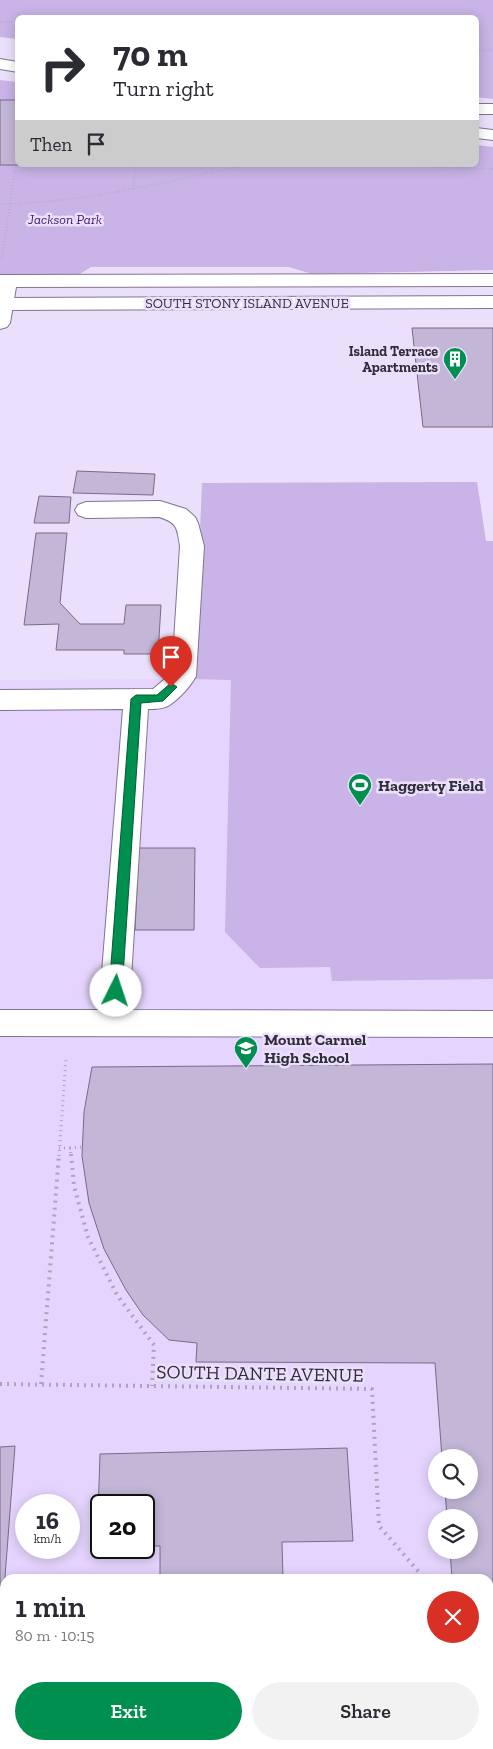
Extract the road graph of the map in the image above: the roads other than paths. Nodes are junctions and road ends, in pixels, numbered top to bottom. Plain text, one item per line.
1 (0, 64) edge
2 (15, 66) edge
3 (479, 109) edge
4 (493, 109) edge
5 (479, 133) edge
6 (493, 135) edge
7 (2, 276) edge
8 (493, 280) edge
9 (493, 302) edge
10 (1, 310) edge
11 (86, 510) dead end
12 (155, 699) junction
13 (0, 700) edge
14 (0, 1023) edge
15 (113, 1023) junction
16 (493, 1024) edge

1 - 2 main road
3 - 4 main road
5 - 6 main road
7 - 8 main road, SOUTH STONY ISLAND AVENUE
7 - 10 main road
9 - 10 main road, SOUTH STONY ISLAND AVENUE
11 - 12 main road
12 - 13 main road
12 - 15 main road
14 - 15 main road
15 - 16 main road

